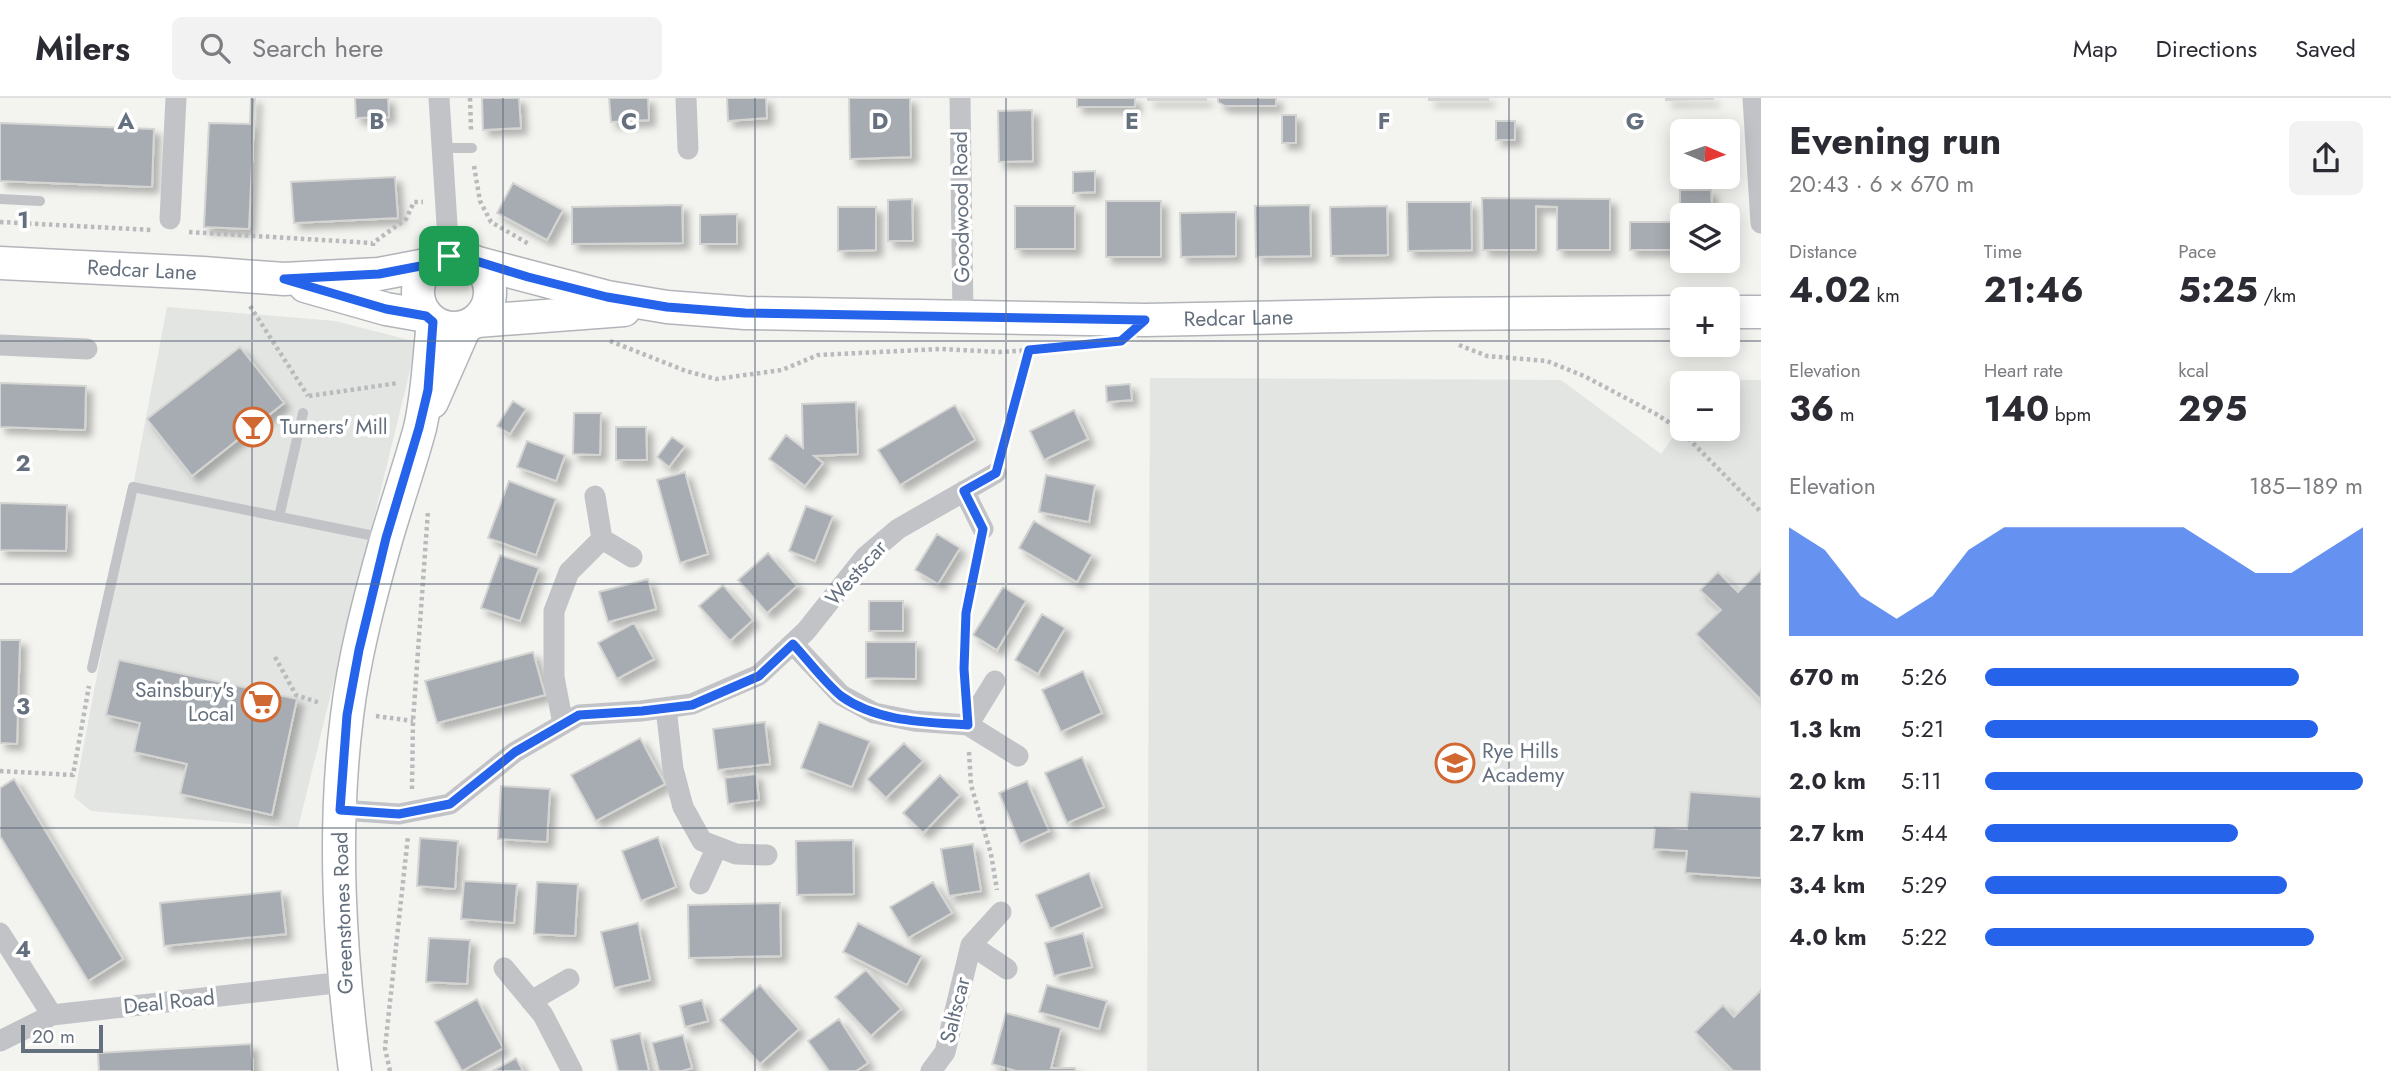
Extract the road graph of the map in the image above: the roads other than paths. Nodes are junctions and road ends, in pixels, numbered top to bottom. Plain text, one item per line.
1 (176, 98) edge
2 (439, 98) edge
3 (685, 98) edge
4 (960, 98) edge
5 (1753, 98) edge
6 (442, 148) junction
7 (472, 148) road end
8 (688, 149) dead end
9 (0, 199) edge
10 (40, 201) dead end
11 (170, 219) dead end
12 (1761, 223) edge
13 (451, 261) junction
14 (0, 263) edge
15 (284, 279) junction
16 (667, 307) junction
17 (1670, 312) edge
18 (1740, 312) edge
19 (1761, 312) edge
20 (962, 316) junction
21 (430, 319) junction
22 (471, 324) junction
23 (0, 345) edge
24 (87, 349) dead end
25 (303, 413) dead end
26 (419, 428) junction
27 (996, 473) road end
28 (964, 491) junction
29 (594, 496) dead end
30 (279, 517) junction
31 (983, 529) road end
32 (386, 538) junction
33 (602, 539) junction
34 (632, 557) dead end
35 (793, 644) junction
36 (92, 668) road end
37 (995, 681) dead end
38 (666, 708) junction
39 (563, 724) junction
40 (968, 725) junction
41 (1018, 756) dead end
42 (340, 810) junction
43 (717, 847) junction
44 (767, 855) dead end
45 (700, 884) dead end
46 (1001, 912) road end
47 (3, 944) edge
48 (971, 945) junction
49 (504, 968) dead end
50 (1007, 969) dead end
51 (569, 979) dead end
52 (344, 982) junction
53 (531, 1001) junction
54 (52, 1015) junction
55 (0, 1041) edge
56 (355, 1071) edge
57 (572, 1071) edge
58 (931, 1071) edge

1 - 11 street
2 - 6 street
3 - 8 street
4 - 20 street, Goodwood Road
5 - 12 street
6 - 7 lane
6 - 13 street
9 - 10 lane
13 - 15 main road, Redcar Lane
13 - 16 main road, Redcar Lane
13 - 21 main road
13 - 22 main road
14 - 15 main road, Redcar Lane
15 - 21 main road, Redcar Lane
16 - 20 main road, Redcar Lane
16 - 22 main road, Redcar Lane
17 - 20 main road, Redcar Lane
18 - 19 main road
21 - 22 main road
21 - 26 main road, Greenstones Road
22 - 26 main road, Greenstones Road
23 - 24 street
25 - 30 lane
26 - 32 main road, Greenstones Road
27 - 28 street, Westscar
28 - 31 street
28 - 35 street, Westscar
29 - 33 street
30 - 32 lane
30 - 36 lane
32 - 42 main road, Greenstones Road
33 - 34 street
33 - 39 street
35 - 38 street, Westscar
35 - 40 street
37 - 40 street
38 - 39 street, Westscar
38 - 43 street
39 - 42 street, Westscar
40 - 41 street
42 - 52 main road, Greenstones Road
43 - 44 street
43 - 45 street
46 - 48 street, Saltscar
47 - 54 street
48 - 50 street, Saltscar
48 - 58 street, Saltscar
49 - 53 street
51 - 53 street
52 - 54 street, Deal Road
52 - 56 main road, Greenstones Road
53 - 57 street
54 - 55 street, Deal Road

